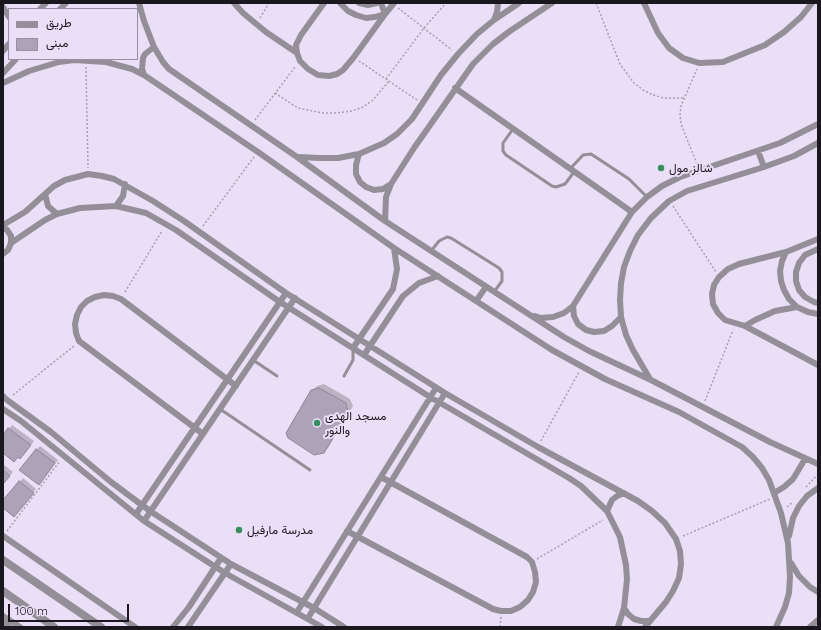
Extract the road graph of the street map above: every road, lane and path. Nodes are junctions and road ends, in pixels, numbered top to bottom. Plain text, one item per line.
1 (234, 3) edge
2 (269, 3) edge
3 (324, 3) edge
4 (340, 3) edge
5 (359, 3) edge
6 (377, 3) edge
7 (381, 3) edge
8 (446, 3) edge
9 (498, 3) edge
10 (519, 3) edge
11 (552, 3) edge
12 (596, 3) edge
13 (644, 3) edge
14 (812, 3) edge
15 (394, 4) edge
16 (139, 5) edge
17 (385, 14) junction
18 (494, 20) junction
19 (256, 24) junction
20 (424, 28) junction
21 (154, 47) junction
22 (296, 53) junction
23 (458, 54) junction
24 (354, 57) junction
25 (15, 60) edge
26 (68, 60) edge
27 (86, 60) edge
28 (108, 60) edge
29 (300, 61) junction
30 (700, 63) junction
31 (3, 73) edge
32 (144, 75) junction
33 (386, 79) junction
34 (389, 81) junction
35 (3, 83) edge
36 (455, 88) junction
37 (275, 93) junction
38 (685, 98) junction
39 (422, 103) junction
40 (818, 124) edge
41 (251, 125) junction
42 (513, 129) junction
43 (818, 144) edge
44 (758, 151) junction
45 (258, 152) junction
46 (359, 154) junction
47 (297, 157) junction
48 (764, 167) junction
49 (572, 171) junction
50 (699, 171) junction
51 (88, 174) junction
52 (125, 184) junction
53 (391, 184) junction
54 (45, 194) junction
55 (647, 197) junction
56 (669, 201) junction
57 (116, 206) junction
58 (632, 212) junction
59 (57, 214) junction
60 (385, 221) junction
61 (166, 224) junction
62 (3, 226) edge
63 (198, 231) junction
64 (818, 239) edge
65 (11, 243) junction
66 (802, 246) junction
67 (394, 248) junction
68 (818, 249) edge
69 (431, 251) junction
70 (786, 252) junction
71 (3, 254) edge
72 (805, 255) junction
73 (438, 276) junction
74 (719, 277) junction
75 (486, 287) junction
76 (494, 292) junction
77 (286, 293) junction
78 (295, 298) junction
79 (121, 299) junction
80 (476, 301) junction
81 (280, 302) junction
82 (818, 303) edge
83 (573, 306) junction
84 (797, 307) junction
85 (289, 308) junction
86 (818, 314) edge
87 (530, 315) junction
88 (621, 317) junction
89 (735, 324) junction
90 (745, 326) junction
91 (360, 339) junction
92 (79, 341) junction
93 (370, 346) junction
94 (353, 348) junction
95 (364, 355) junction
96 (253, 360) junction
97 (354, 360) junction
98 (818, 365) edge
99 (582, 367) junction
100 (278, 376) dead end
101 (344, 376) dead end
102 (228, 379) junction
103 (651, 380) junction
104 (236, 386) junction
105 (436, 388) junction
106 (444, 393) junction
107 (430, 397) junction
108 (5, 398) edge
109 (439, 402) junction
110 (703, 407) junction
111 (3, 409) edge
112 (220, 409) junction
113 (195, 428) junction
114 (203, 434) junction
115 (538, 447) junction
116 (63, 456) junction
117 (805, 459) junction
118 (818, 464) edge
119 (310, 470) dead end
120 (381, 477) junction
121 (390, 482) junction
122 (818, 488) edge
123 (624, 493) junction
124 (775, 495) junction
125 (143, 505) junction
126 (150, 511) junction
127 (136, 514) junction
128 (608, 514) junction
129 (144, 521) junction
130 (347, 531) junction
131 (3, 536) edge
132 (357, 536) junction
133 (676, 539) junction
134 (788, 543) junction
135 (221, 558) junction
136 (3, 560) edge
137 (532, 562) junction
138 (790, 562) junction
139 (231, 564) junction
140 (215, 567) junction
141 (225, 574) junction
142 (3, 591) edge
143 (818, 592) edge
144 (303, 603) junction
145 (314, 608) junction
146 (624, 608) junction
147 (297, 612) junction
148 (501, 612) junction
149 (3, 618) edge
150 (308, 618) junction
151 (818, 620) edge
152 (649, 621) junction
153 (9, 627) edge
154 (20, 627) edge
155 (54, 627) edge
156 (101, 627) edge
157 (135, 627) edge
158 (173, 627) edge
159 (188, 627) edge
160 (322, 627) edge
161 (344, 627) edge
162 (500, 627) edge
163 (618, 627) edge
164 (645, 627) edge
165 (776, 627) edge
166 (810, 627) edge

1 - 19 street
2 - 19 path
3 - 22 street
4 - 17 street
5 - 6 street
7 - 17 street
8 - 20 path
9 - 18 street
10 - 18 street
11 - 36 street
12 - 38 path
13 - 30 street
14 - 30 street
15 - 17 street
15 - 20 path
16 - 21 street
17 - 24 street
18 - 23 street
19 - 22 street
20 - 23 path
20 - 33 path
21 - 32 street
21 - 41 street
22 - 29 street
23 - 39 street
24 - 29 street
24 - 33 path
25 - 31 street
26 - 35 street
27 - 28 street
27 - 51 path
28 - 32 street
29 - 37 path
30 - 38 path
32 - 45 street
33 - 34 path
34 - 37 path
34 - 39 path
36 - 42 street
36 - 53 street
37 - 41 path
38 - 50 path
39 - 46 street
40 - 44 street
41 - 47 street
42 - 49 street
42 - 49 lane
43 - 48 street
44 - 48 street
44 - 50 street
45 - 63 path
45 - 67 street
46 - 47 street
46 - 53 street
47 - 60 street
48 - 56 street
49 - 55 lane
49 - 58 street
50 - 55 street
51 - 52 street
51 - 54 street
52 - 57 street
52 - 63 street
53 - 60 street
54 - 59 street
54 - 62 street
55 - 58 street
56 - 74 path
56 - 88 street
57 - 59 street
57 - 61 street
58 - 83 street
59 - 65 street
60 - 69 street
61 - 79 path
61 - 81 street
62 - 65 street
63 - 77 street
64 - 66 street
65 - 71 street
66 - 70 street
66 - 72 street
67 - 73 street
67 - 91 street
68 - 72 street
69 - 75 street
69 - 76 lane
70 - 74 street
70 - 84 street
72 - 82 street
73 - 80 street
73 - 93 street
74 - 89 street
75 - 76 street
75 - 80 street
76 - 87 street
77 - 78 street
77 - 81 street
78 - 85 street
78 - 91 street
79 - 92 street
79 - 102 street
80 - 99 street
81 - 85 street
81 - 102 street
83 - 87 street
83 - 88 street
84 - 86 street
84 - 90 street
85 - 94 street
85 - 96 street
87 - 103 street
88 - 103 street
89 - 90 street
89 - 110 path
90 - 98 street
91 - 93 street
91 - 94 street
92 - 108 path
92 - 113 street
93 - 95 street
93 - 105 street
94 - 95 street
94 - 97 lane
95 - 97 lane
95 - 107 street
96 - 100 lane
96 - 104 street
97 - 101 lane
99 - 115 path
99 - 124 street
102 - 104 street
102 - 113 street
103 - 110 street
104 - 112 street
105 - 106 street
105 - 107 street
106 - 109 street
106 - 115 street
107 - 109 street
107 - 120 street
108 - 125 street
109 - 121 street
109 - 128 street
110 - 117 street
111 - 116 street
112 - 114 street
112 - 119 lane
113 - 114 street
113 - 125 street
114 - 126 street
115 - 123 street
116 - 127 street
116 - 131 path
117 - 118 street
117 - 124 street
120 - 121 street
120 - 130 street
121 - 132 street
121 - 137 street
122 - 134 street
123 - 128 street
123 - 133 street
124 - 133 path
124 - 134 street
125 - 126 street
125 - 127 street
126 - 129 street
126 - 135 street
127 - 129 street
128 - 137 path
128 - 146 street
129 - 140 street
130 - 132 street
130 - 144 street
131 - 157 street
132 - 145 street
132 - 148 street
133 - 152 street
134 - 138 street
135 - 139 street
135 - 140 street
136 - 156 street
137 - 148 street
138 - 143 street
138 - 165 street
139 - 141 street
139 - 144 street
140 - 141 street
140 - 158 street
141 - 147 street
141 - 159 street
142 - 155 street
144 - 145 street
144 - 147 street
145 - 150 street
145 - 161 street
146 - 152 street
146 - 163 street
147 - 150 street
148 - 162 path
149 - 153 street
149 - 154 street
150 - 160 street
151 - 166 street
152 - 164 street

